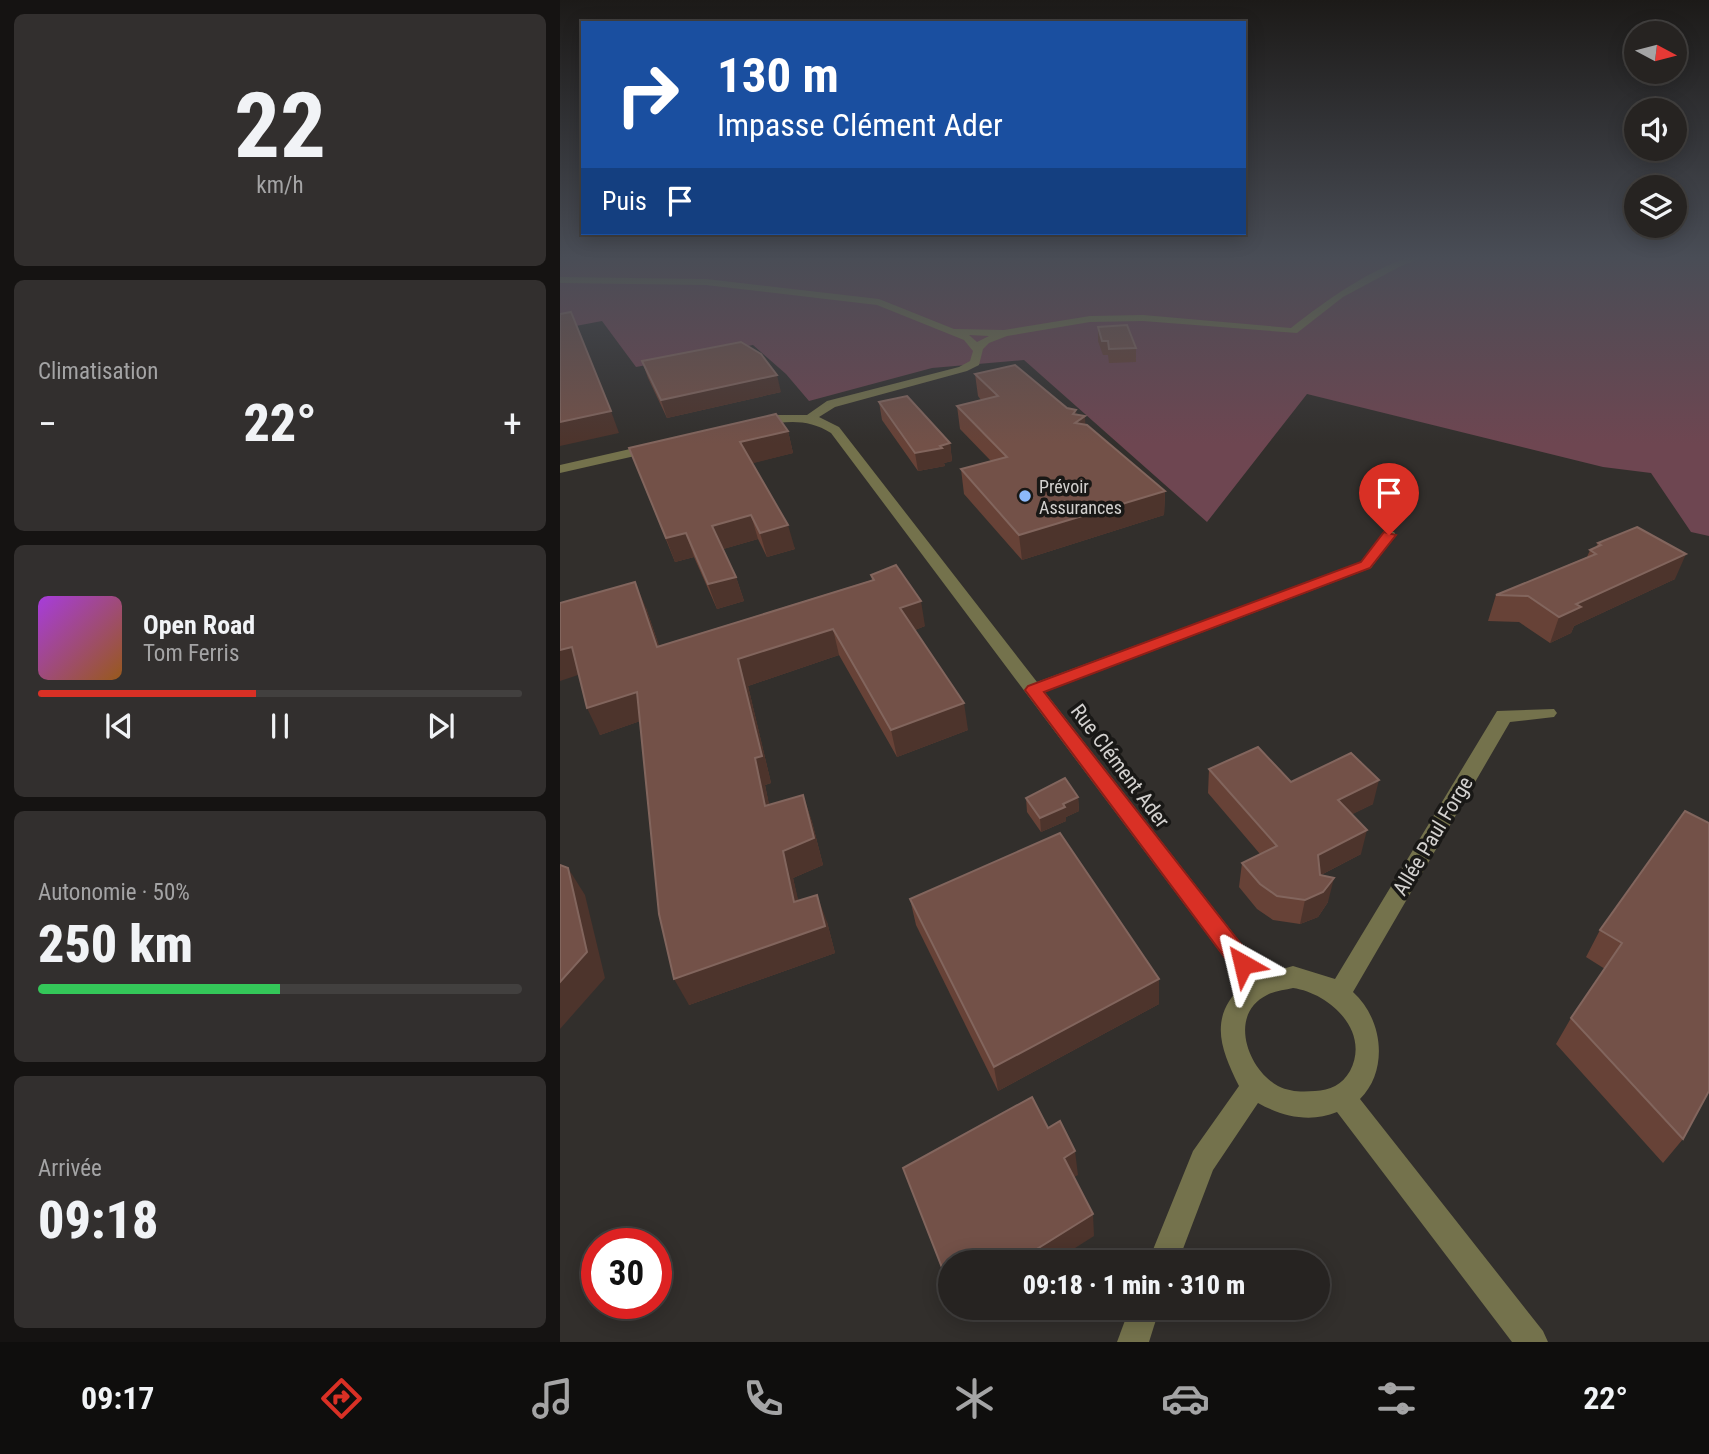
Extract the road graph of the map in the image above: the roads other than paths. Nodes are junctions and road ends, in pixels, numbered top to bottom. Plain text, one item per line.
1 (920, 319) edge
2 (1110, 319) edge
3 (1150, 319) edge
4 (1309, 319) edge
5 (951, 331) junction
6 (1004, 333) junction
7 (978, 348) junction
8 (810, 418) junction
9 (750, 425) edge
10 (669, 444) edge
11 (560, 469) edge
12 (1389, 535) dead end
13 (1033, 690) junction
14 (1548, 713) dead end
15 (1259, 985) junction
16 (1339, 994) junction
17 (1255, 1085) junction
18 (1342, 1097) junction
19 (1168, 1250) edge
20 (1141, 1320) edge
21 (1133, 1342) edge
22 (1532, 1342) edge

1 - 5 street
2 - 6 street
3 - 4 street
5 - 6 street
5 - 7 street
6 - 7 street
7 - 8 street
8 - 9 street
8 - 13 street, Rue Clément Ader
10 - 11 street
12 - 13 street
13 - 15 street, Rue Clément Ader
14 - 16 street, Allée Paul Forge
15 - 16 street
15 - 17 street
16 - 18 street
17 - 18 street
17 - 19 street
18 - 22 street
20 - 21 street

